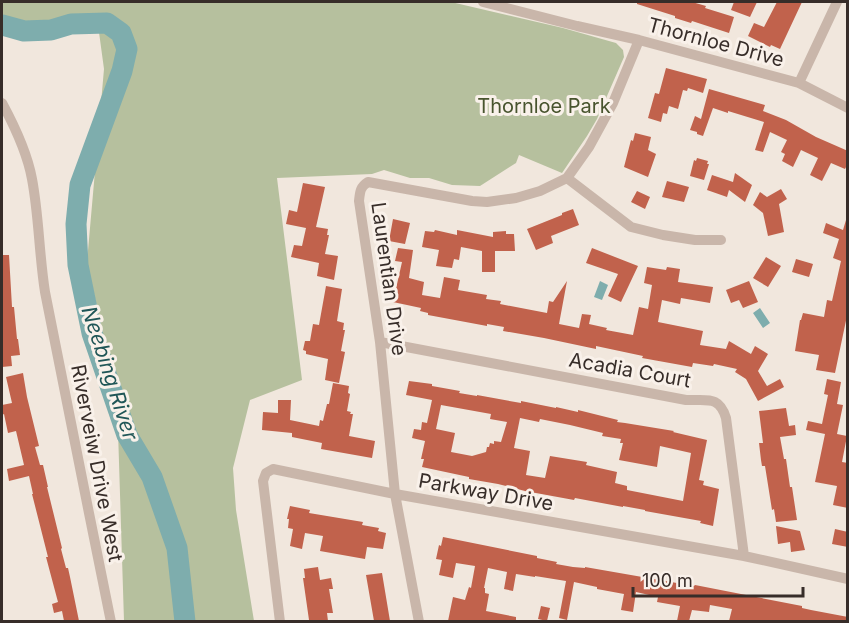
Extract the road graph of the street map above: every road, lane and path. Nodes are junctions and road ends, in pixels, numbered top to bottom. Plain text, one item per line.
1 (483, 2) edge
2 (837, 2) edge
3 (639, 40) junction
4 (799, 83) junction
5 (2, 103) edge
6 (848, 108) edge
7 (567, 178) junction
8 (721, 240) dead end
9 (380, 342) junction
10 (395, 494) junction
11 (744, 556) junction
12 (848, 579) edge
13 (111, 621) edge
14 (280, 621) edge
15 (419, 621) edge

1 - 3 street, Thornloe Drive
2 - 4 street, Thornloe Drive
3 - 4 street, Thornloe Drive
3 - 7 street, Laurentian Drive
4 - 6 street, Thornloe Drive
5 - 13 street, Riverveiw Drive West
7 - 8 street
7 - 9 street, Laurentian Drive
9 - 10 street, Laurentian Drive
9 - 11 street, Acadia Court
10 - 11 street, Parkway Drive
10 - 14 street, Parkway Drive
10 - 15 street, Laurentian Drive
11 - 12 street, Parkway Drive

